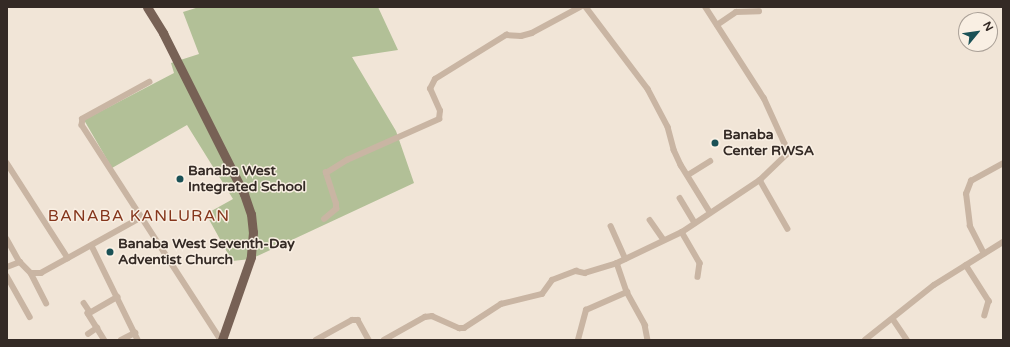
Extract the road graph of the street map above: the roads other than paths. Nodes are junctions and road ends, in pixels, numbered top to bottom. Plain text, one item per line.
1 (147, 7) edge
2 (586, 7) edge
3 (705, 7) edge
4 (576, 8) edge
5 (760, 11) dead end
6 (717, 26) junction
7 (150, 82) dead end
8 (710, 161) dead end
9 (7, 163) edge
10 (1003, 163) edge
11 (688, 175) junction
12 (760, 180) junction
13 (680, 198) dead end
14 (710, 212) junction
15 (142, 217) junction
16 (324, 219) dead end
17 (650, 220) dead end
18 (695, 223) junction
19 (611, 226) dead end
20 (788, 229) dead end
21 (682, 232) junction
22 (7, 239) edge
23 (664, 240) junction
24 (1003, 242) edge
25 (92, 246) junction
26 (984, 254) junction
27 (68, 258) junction
28 (626, 259) junction
29 (20, 262) junction
30 (617, 263) junction
31 (966, 265) junction
32 (7, 267) edge
33 (31, 273) junction
34 (7, 276) edge
35 (698, 277) dead end
36 (627, 292) junction
37 (117, 297) junction
38 (46, 303) dead end
39 (84, 303) dead end
40 (90, 312) junction
41 (985, 315) dead end
42 (30, 317) dead end
43 (893, 318) junction
44 (97, 328) junction
45 (135, 333) junction
46 (88, 334) dead end
47 (104, 340) edge
48 (122, 340) edge
49 (138, 340) edge
50 (222, 340) edge
51 (316, 340) edge
52 (369, 340) edge
53 (384, 340) edge
54 (578, 340) edge
55 (648, 340) edge
56 (865, 340) edge
57 (907, 340) edge

1 - 50 main road
2 - 11 street
3 - 6 street
4 - 16 street
5 - 6 street
6 - 12 street
7 - 15 street
8 - 11 street
9 - 27 street
10 - 26 street
11 - 14 street
12 - 14 street
12 - 20 street
13 - 18 street
14 - 18 street
15 - 25 street
15 - 50 street
17 - 23 street
18 - 21 street
19 - 28 street
21 - 23 street
21 - 35 street
22 - 29 street
23 - 28 street
24 - 26 street
25 - 27 street
25 - 37 street
26 - 31 street
27 - 33 street
28 - 30 street
29 - 32 street
29 - 33 street
30 - 36 street
30 - 53 street
31 - 41 street
31 - 43 street
33 - 38 street
34 - 42 street
36 - 54 street
36 - 55 street
37 - 40 street
37 - 45 street
39 - 40 street
40 - 44 street
43 - 56 street
43 - 57 street
44 - 46 street
44 - 47 street
45 - 48 street
45 - 49 street
51 - 52 street

